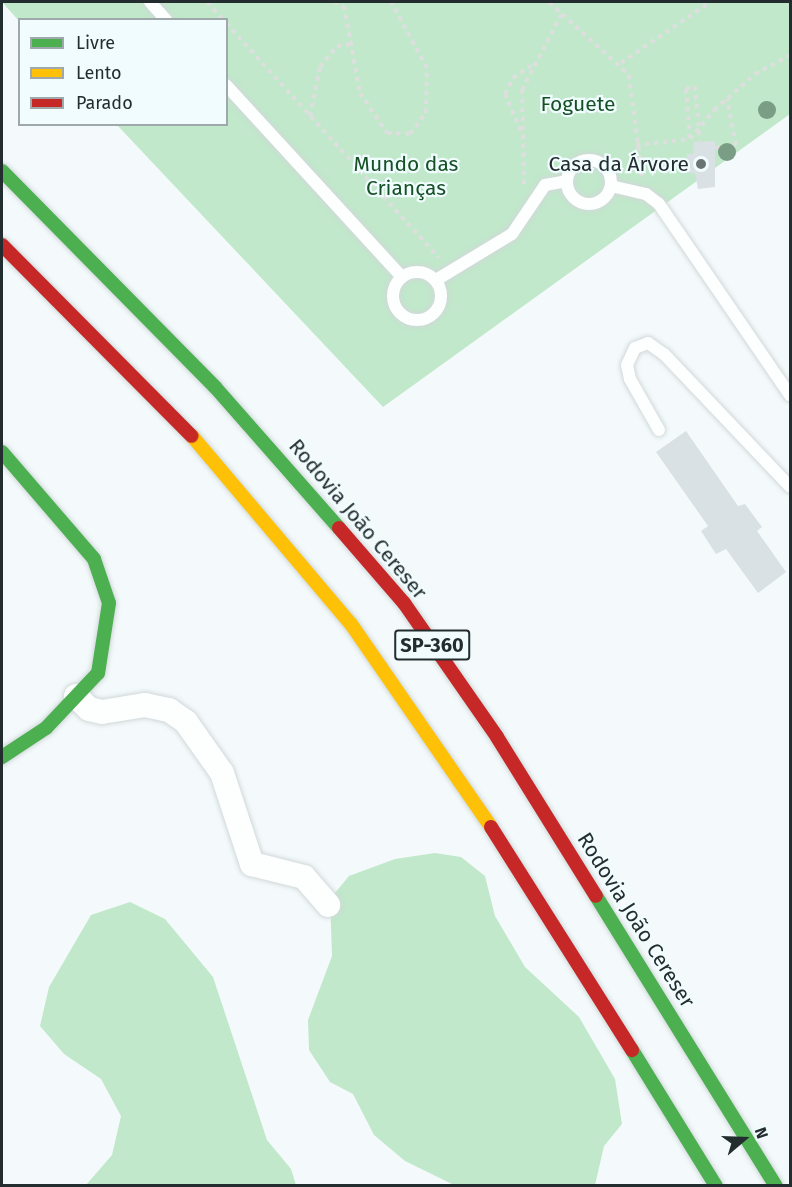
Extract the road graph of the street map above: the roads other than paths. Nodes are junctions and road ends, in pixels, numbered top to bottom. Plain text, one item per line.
1 (150, 2) edge
2 (164, 18) edge
3 (228, 87) edge
4 (2, 171) edge
5 (567, 181) junction
6 (611, 186) junction
7 (2, 244) edge
8 (7, 272) dead end
9 (401, 276) junction
10 (436, 280) junction
11 (39, 283) junction
12 (790, 394) edge
13 (659, 430) dead end
14 (2, 452) edge
15 (790, 488) edge
16 (76, 696) junction
17 (2, 757) edge
18 (328, 905) dead end
19 (716, 1185) edge
20 (776, 1185) edge

1 - 2 lane
3 - 9 lane
4 - 20 main road, Rodovia João Cereser / SP-360
5 - 6 lane
5 - 6 lane
5 - 10 lane
6 - 12 lane
7 - 11 main road, SP-360
8 - 11 main road
9 - 10 lane
9 - 10 lane
11 - 19 main road, SP-360
13 - 15 lane
14 - 16 main road
16 - 17 main road
16 - 18 street

